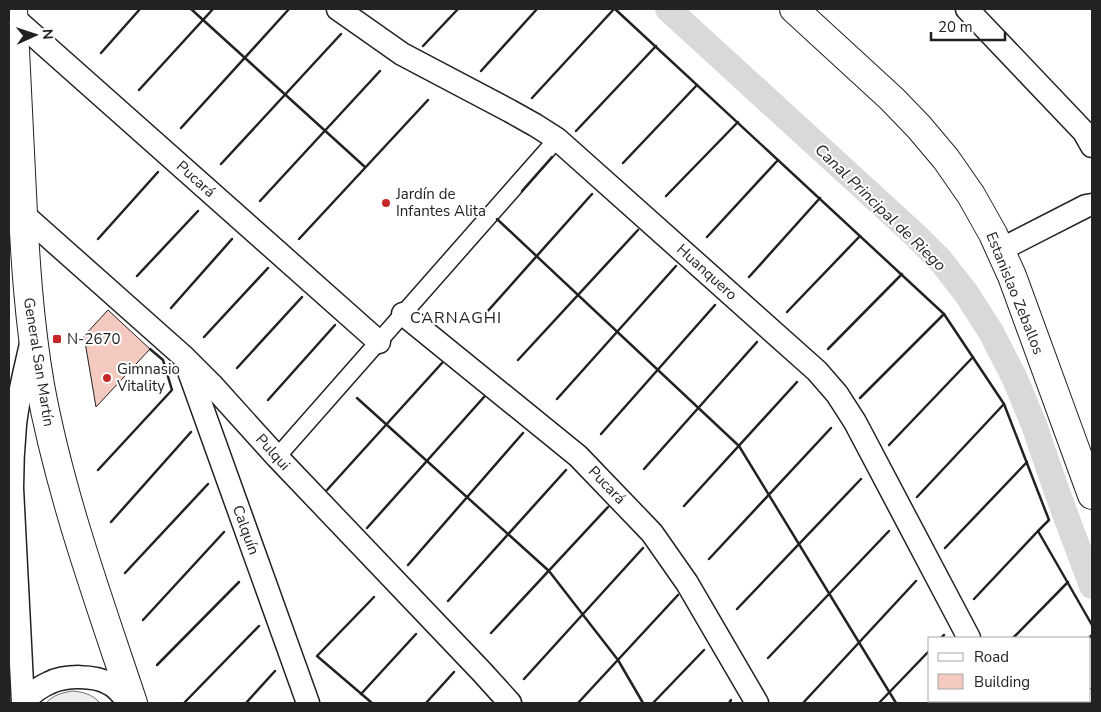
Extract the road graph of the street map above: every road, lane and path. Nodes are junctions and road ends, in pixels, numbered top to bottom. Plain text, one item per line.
1 (338, 9) edge
2 (794, 9) edge
3 (967, 9) edge
4 (13, 13) edge
5 (557, 139) junction
6 (1092, 146) edge
7 (1092, 205) edge
8 (23, 214) junction
9 (1000, 250) junction
10 (403, 314) junction
11 (32, 335) junction
12 (379, 342) junction
13 (184, 357) junction
14 (277, 457) junction
15 (1092, 495) edge
16 (969, 637) edge
17 (23, 702) edge
18 (131, 703) edge
19 (308, 703) edge
20 (510, 703) edge
21 (757, 703) edge

1 - 5 street, Huanquero
2 - 9 main road, Estanislao Zeballos
3 - 6 street
4 - 8 main road, General San Martín
4 - 12 street, Pucará
5 - 10 street
5 - 16 street, Huanquero
7 - 9 street
8 - 11 main road, General San Martín
8 - 13 street, Pulqui
9 - 15 main road, Estanislao Zeballos
10 - 12 street
10 - 21 street, Pucará
11 - 17 street
11 - 18 main road, General San Martín
12 - 14 street
13 - 14 street, Pulqui
13 - 19 street, Calquín
14 - 20 street, Pulqui
17 - 18 street

